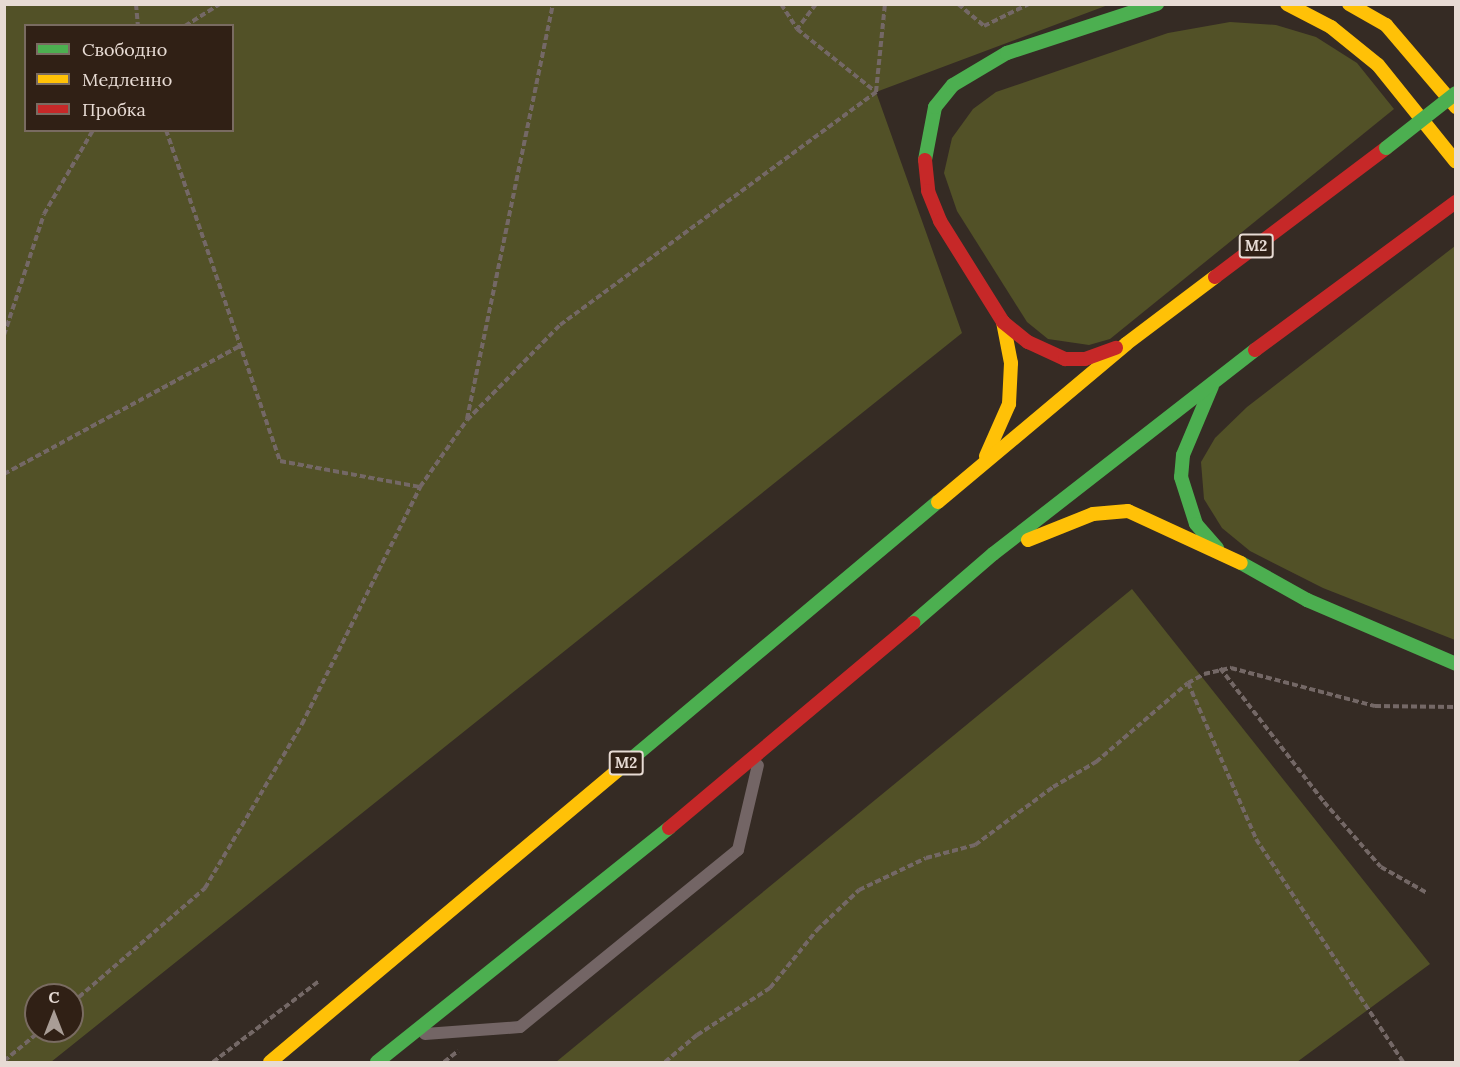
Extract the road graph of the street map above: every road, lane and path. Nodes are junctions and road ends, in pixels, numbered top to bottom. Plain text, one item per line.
1 (136, 4) edge
2 (220, 4) edge
3 (553, 4) edge
4 (781, 4) edge
5 (816, 4) edge
6 (885, 4) edge
7 (958, 4) edge
8 (1029, 4) edge
9 (1157, 4) edge
10 (1287, 4) edge
11 (1349, 4) edge
12 (138, 24) edge
13 (188, 24) edge
14 (797, 29) junction
15 (876, 92) junction
16 (1455, 93) edge
17 (1455, 107) edge
18 (92, 132) edge
19 (167, 132) edge
20 (1455, 162) edge
21 (1455, 202) edge
22 (1003, 322) junction
23 (4, 335) edge
24 (1126, 344) junction
25 (240, 346) junction
26 (1215, 380) junction
27 (467, 420) junction
28 (982, 464) junction
29 (4, 474) edge
30 (420, 487) junction
31 (1221, 552) junction
32 (993, 554) junction
33 (1455, 664) edge
34 (1220, 668) junction
35 (1188, 683) junction
36 (1455, 708) edge
37 (760, 755) junction
38 (1427, 893) dead end
39 (84, 993) edge
40 (268, 1018) dead end
41 (412, 1035) junction
42 (26, 1043) edge
43 (4, 1061) edge
44 (213, 1062) edge
45 (270, 1062) edge
46 (377, 1062) edge
47 (665, 1062) edge
48 (1403, 1062) edge

1 - 12 path
2 - 13 path
3 - 27 path
4 - 14 path
5 - 14 path
6 - 15 path
7 - 8 path
9 - 22 highway
10 - 20 highway
11 - 17 highway
14 - 15 path
15 - 27 path
16 - 24 highway, М2, bridge
18 - 23 path
19 - 25 path
21 - 26 highway
22 - 24 highway
22 - 28 highway
24 - 28 highway, М2
25 - 29 path
25 - 30 path
26 - 31 highway
26 - 32 highway
27 - 30 path
28 - 45 highway, М2
30 - 39 path
31 - 32 highway
31 - 33 highway
32 - 37 highway
34 - 35 path
34 - 36 path
34 - 38 path
35 - 47 path
35 - 48 path
37 - 41 highway
37 - 41 lane
40 - 44 path
41 - 46 highway
42 - 43 path

